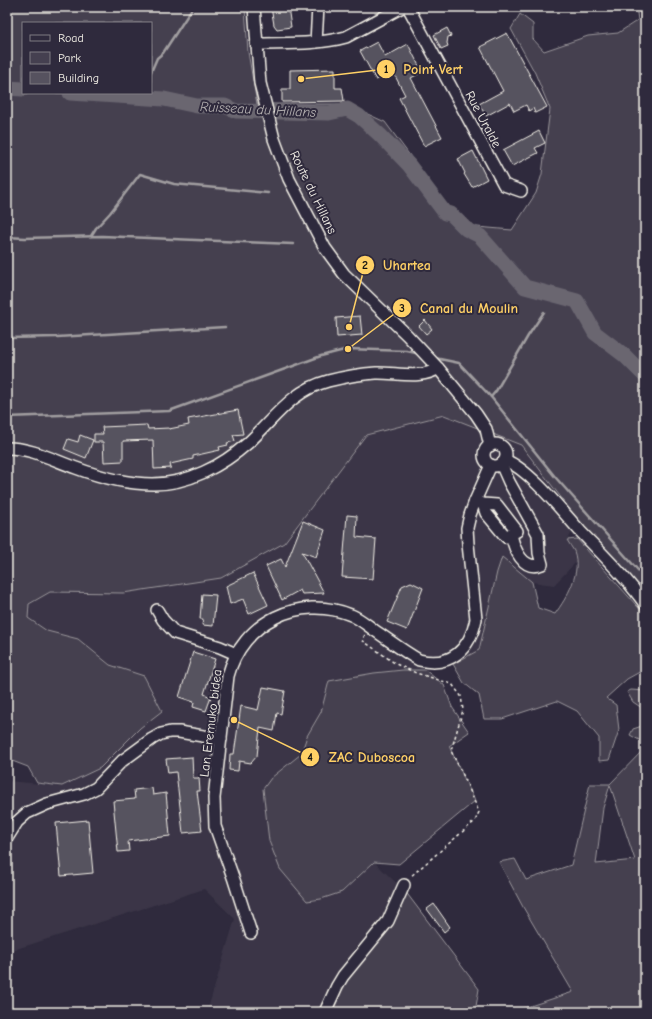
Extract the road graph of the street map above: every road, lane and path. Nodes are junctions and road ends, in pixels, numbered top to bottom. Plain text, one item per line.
1 (254, 7) edge
2 (318, 7) edge
3 (402, 7) edge
4 (408, 7) edge
5 (316, 42) junction
6 (256, 44) junction
7 (521, 191) dead end
8 (438, 368) junction
9 (490, 446) junction
10 (7, 448) edge
11 (499, 463) junction
12 (479, 503) junction
13 (645, 604) edge
14 (157, 610) dead end
15 (370, 627) junction
16 (236, 654) junction
17 (221, 739) junction
18 (7, 838) edge
19 (404, 885) joint
20 (251, 933) dead end
21 (326, 1012) edge

1 - 6 street, Route du Hillans
2 - 5 street
3 - 5 street
4 - 7 street, Rue Uralde
5 - 6 street
6 - 8 street, Route du Hillans
8 - 9 street, Route du Hillans
8 - 10 street
9 - 11 street
9 - 11 street
11 - 12 street, Lan Eremuko bidea
11 - 12 street
11 - 13 street
12 - 15 street, Lan Eremuko bidea
14 - 16 street
15 - 16 street, Lan Eremuko bidea
15 - 19 path
16 - 17 street, Lan Eremuko bidea
17 - 18 street
17 - 20 street, Lan Eremuko bidea
19 - 21 street

